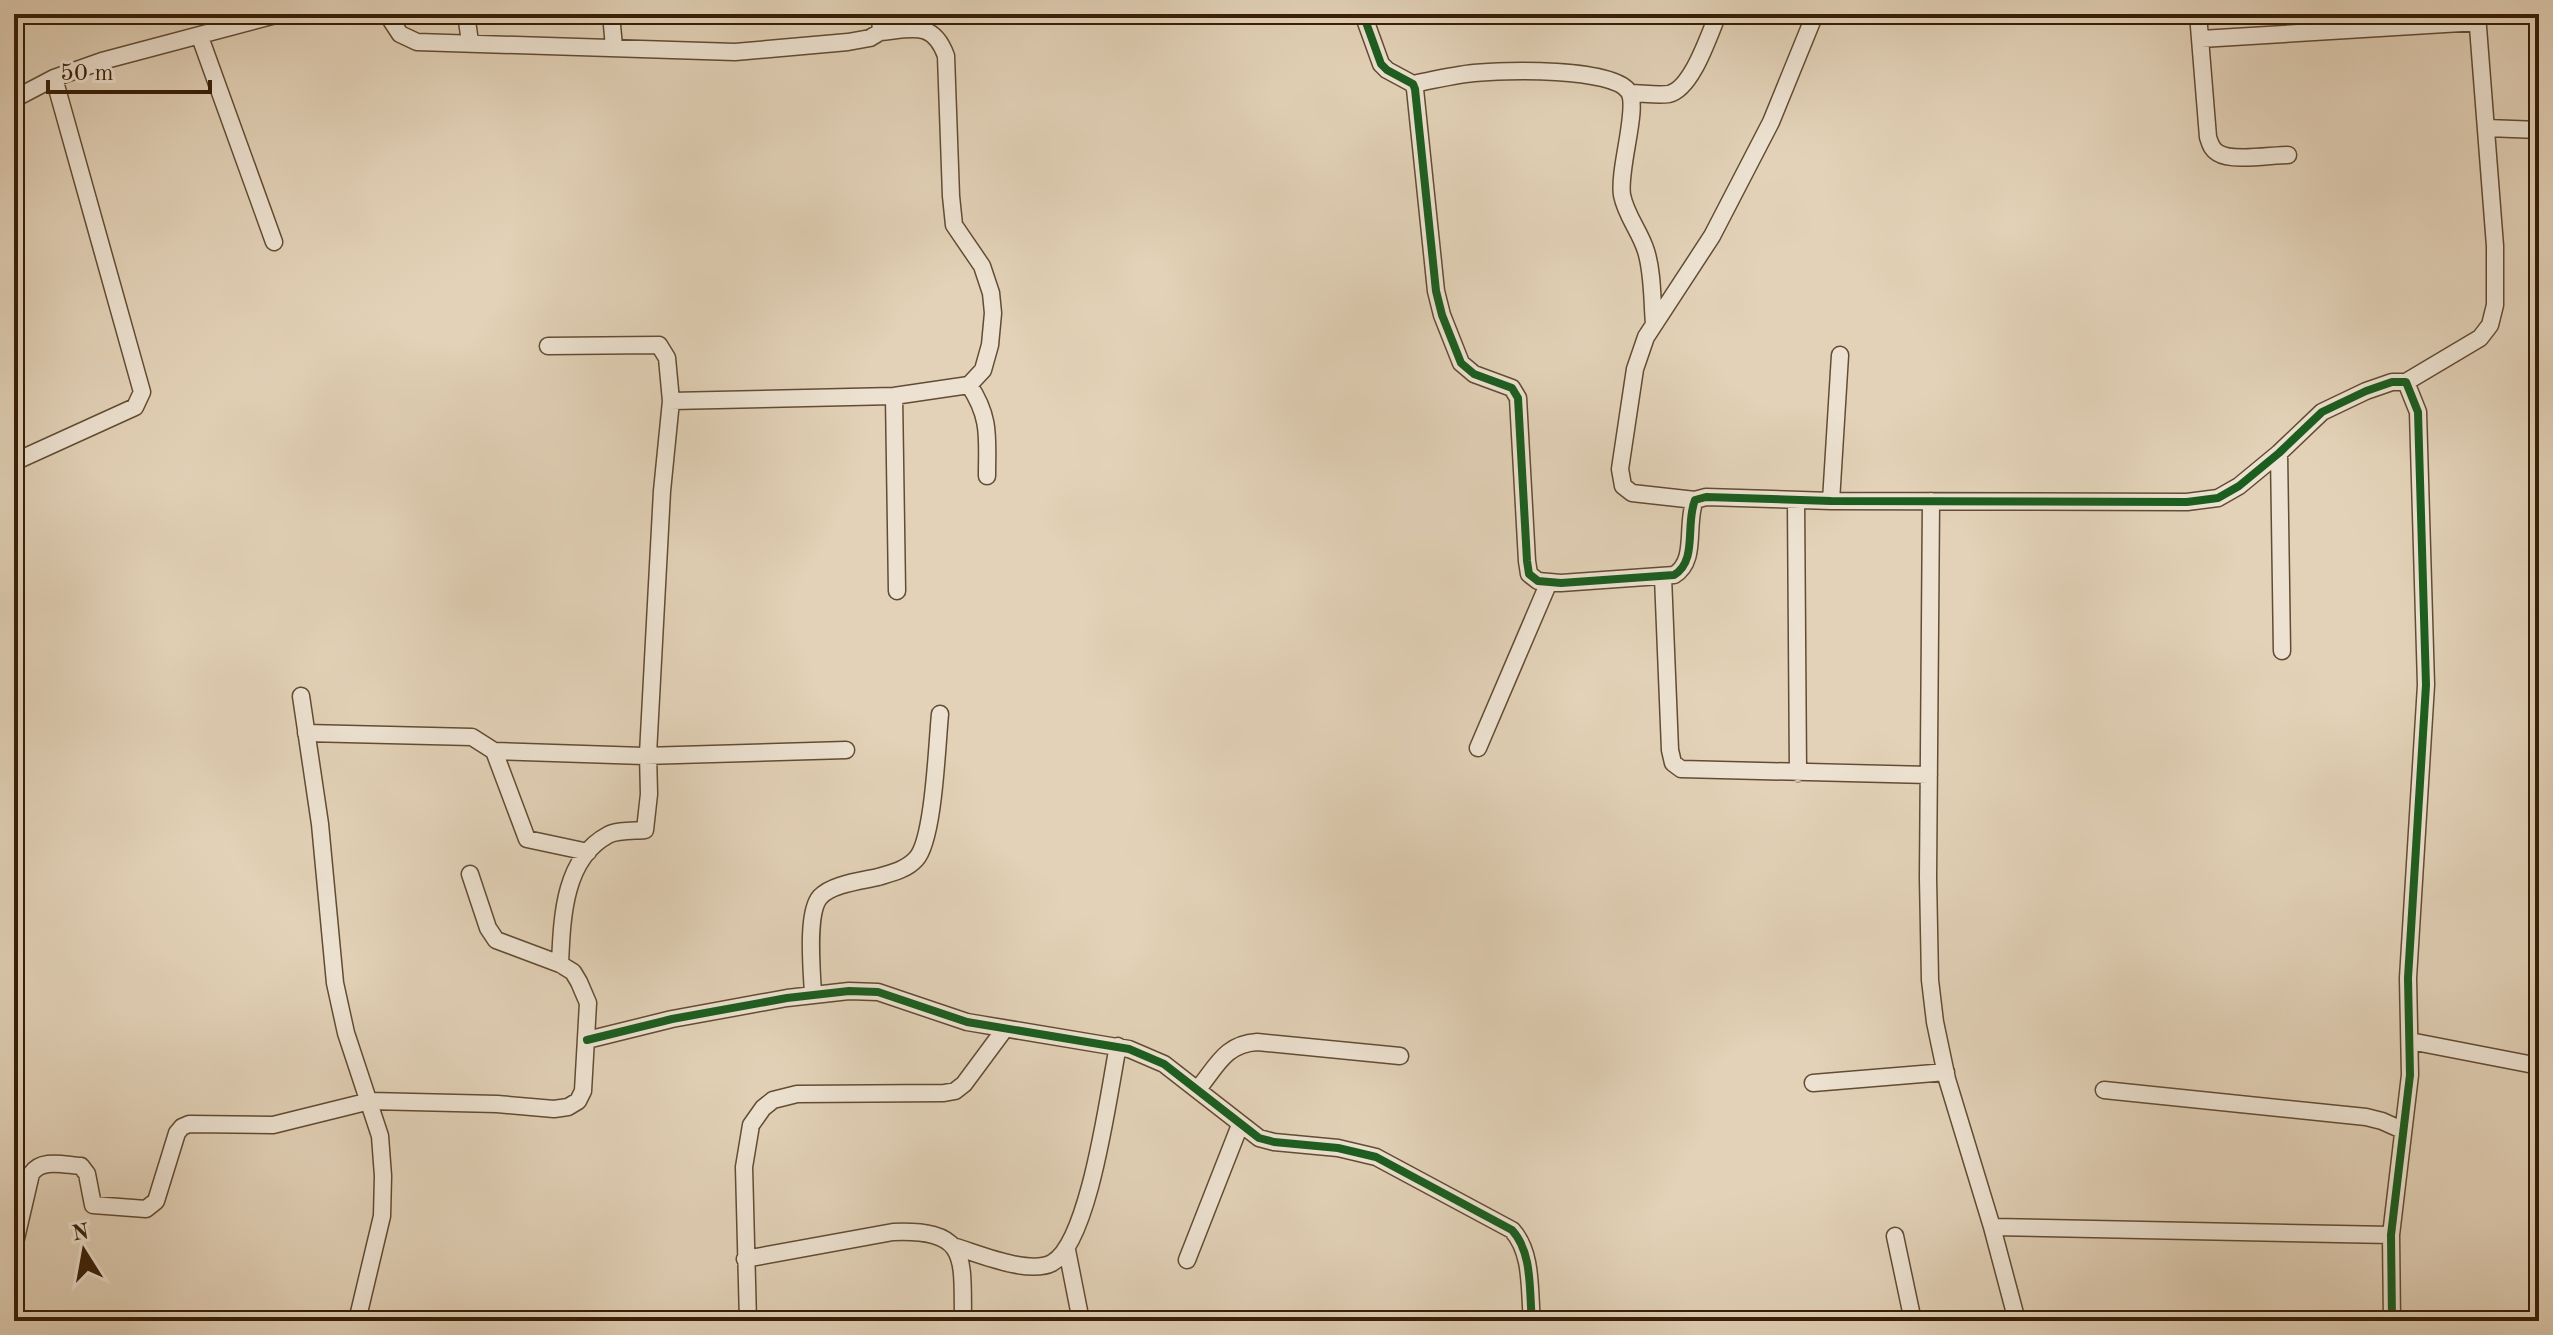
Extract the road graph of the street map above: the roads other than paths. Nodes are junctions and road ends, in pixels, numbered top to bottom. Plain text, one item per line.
1 (279, 14) edge
2 (387, 14) edge
3 (466, 14) edge
4 (611, 14) edge
5 (882, 14) edge
6 (1363, 14) edge
7 (1718, 14) edge
8 (1815, 14) edge
9 (2198, 14) edge
10 (2477, 18) edge
11 (2339, 22) edge
12 (880, 32) junction
13 (200, 37) junction
14 (2201, 39) junction
15 (470, 42) junction
16 (614, 47) junction
17 (54, 78) junction
18 (1409, 82) junction
19 (1630, 93) junction
20 (14, 99) edge
21 (2487, 128) junction
22 (2539, 130) edge
23 (2288, 155) dead end
24 (274, 242) dead end
25 (1654, 324) junction
26 (548, 346) dead end
27 (1840, 355) dead end
28 (2406, 382) junction
29 (969, 385) junction
30 (894, 396) junction
31 (671, 401) junction
32 (2279, 453) junction
33 (14, 462) edge
34 (987, 476) dead end
35 (1695, 500) junction
36 (1796, 501) junction
37 (1831, 501) junction
38 (1931, 501) junction
39 (1663, 577) junction
40 (1549, 582) junction
41 (897, 591) dead end
42 (2282, 651) dead end
43 (301, 696) dead end
44 (940, 714) dead end
45 (306, 733) junction
46 (1478, 748) dead end
47 (846, 750) dead end
48 (494, 751) junction
49 (648, 754) junction
50 (1798, 773) junction
51 (1929, 775) junction
52 (588, 852) junction
53 (470, 874) dead end
54 (560, 964) junction
55 (813, 994) junction
56 (1004, 1030) junction
57 (587, 1040) junction
58 (2410, 1041) junction
59 (1118, 1046) junction
60 (1400, 1056) dead end
61 (2539, 1066) edge
62 (1946, 1072) junction
63 (1813, 1083) dead end
64 (1198, 1089) junction
65 (2104, 1090) dead end
66 (370, 1101) junction
67 (1240, 1125) junction
68 (2402, 1130) junction
69 (1992, 1227) junction
70 (2391, 1235) junction
71 (1895, 1236) dead end
72 (14, 1247) edge
73 (956, 1247) junction
74 (1067, 1250) junction
75 (745, 1259) junction
76 (1187, 1260) dead end
77 (357, 1321) edge
78 (748, 1321) edge
79 (963, 1321) edge
80 (1081, 1321) edge
81 (1532, 1321) edge
82 (1913, 1321) edge
83 (2017, 1321) edge
84 (2392, 1321) edge

1 - 13 street
2 - 15 street
3 - 15 street
4 - 16 street
5 - 12 street
6 - 18 street
7 - 19 street
8 - 25 street
9 - 14 street
10 - 11 street
10 - 21 street
11 - 14 street
12 - 16 street
12 - 29 street
13 - 17 street
13 - 24 street
14 - 23 street
15 - 16 street
17 - 20 street
17 - 33 street
18 - 19 street
18 - 40 street
19 - 25 street
21 - 22 street
21 - 28 street
25 - 35 street
26 - 31 street
27 - 37 street
28 - 32 street
28 - 58 street
29 - 30 street
29 - 34 street
30 - 31 street
30 - 41 street
31 - 49 street
32 - 38 street
32 - 42 street
35 - 36 street
35 - 39 street
36 - 37 street
36 - 50 street
37 - 38 street
38 - 51 street
39 - 40 street
39 - 50 street
40 - 46 street
43 - 45 street
44 - 55 street
45 - 48 street
45 - 66 street
47 - 49 street
48 - 49 street
48 - 52 street
49 - 52 street
50 - 51 street
51 - 62 street
52 - 54 street
53 - 54 street
54 - 57 street
55 - 56 street
55 - 57 street
56 - 59 street
56 - 75 street
57 - 66 street
58 - 61 street
58 - 68 street
59 - 64 street
59 - 74 street
60 - 64 street
62 - 63 street
62 - 69 street
64 - 67 street
65 - 68 street
66 - 72 street
66 - 77 street
67 - 76 street
67 - 81 street
68 - 70 street
69 - 70 street
69 - 83 street
70 - 84 street
71 - 82 street
73 - 74 street
73 - 75 street
73 - 79 street
74 - 80 street
75 - 78 street

